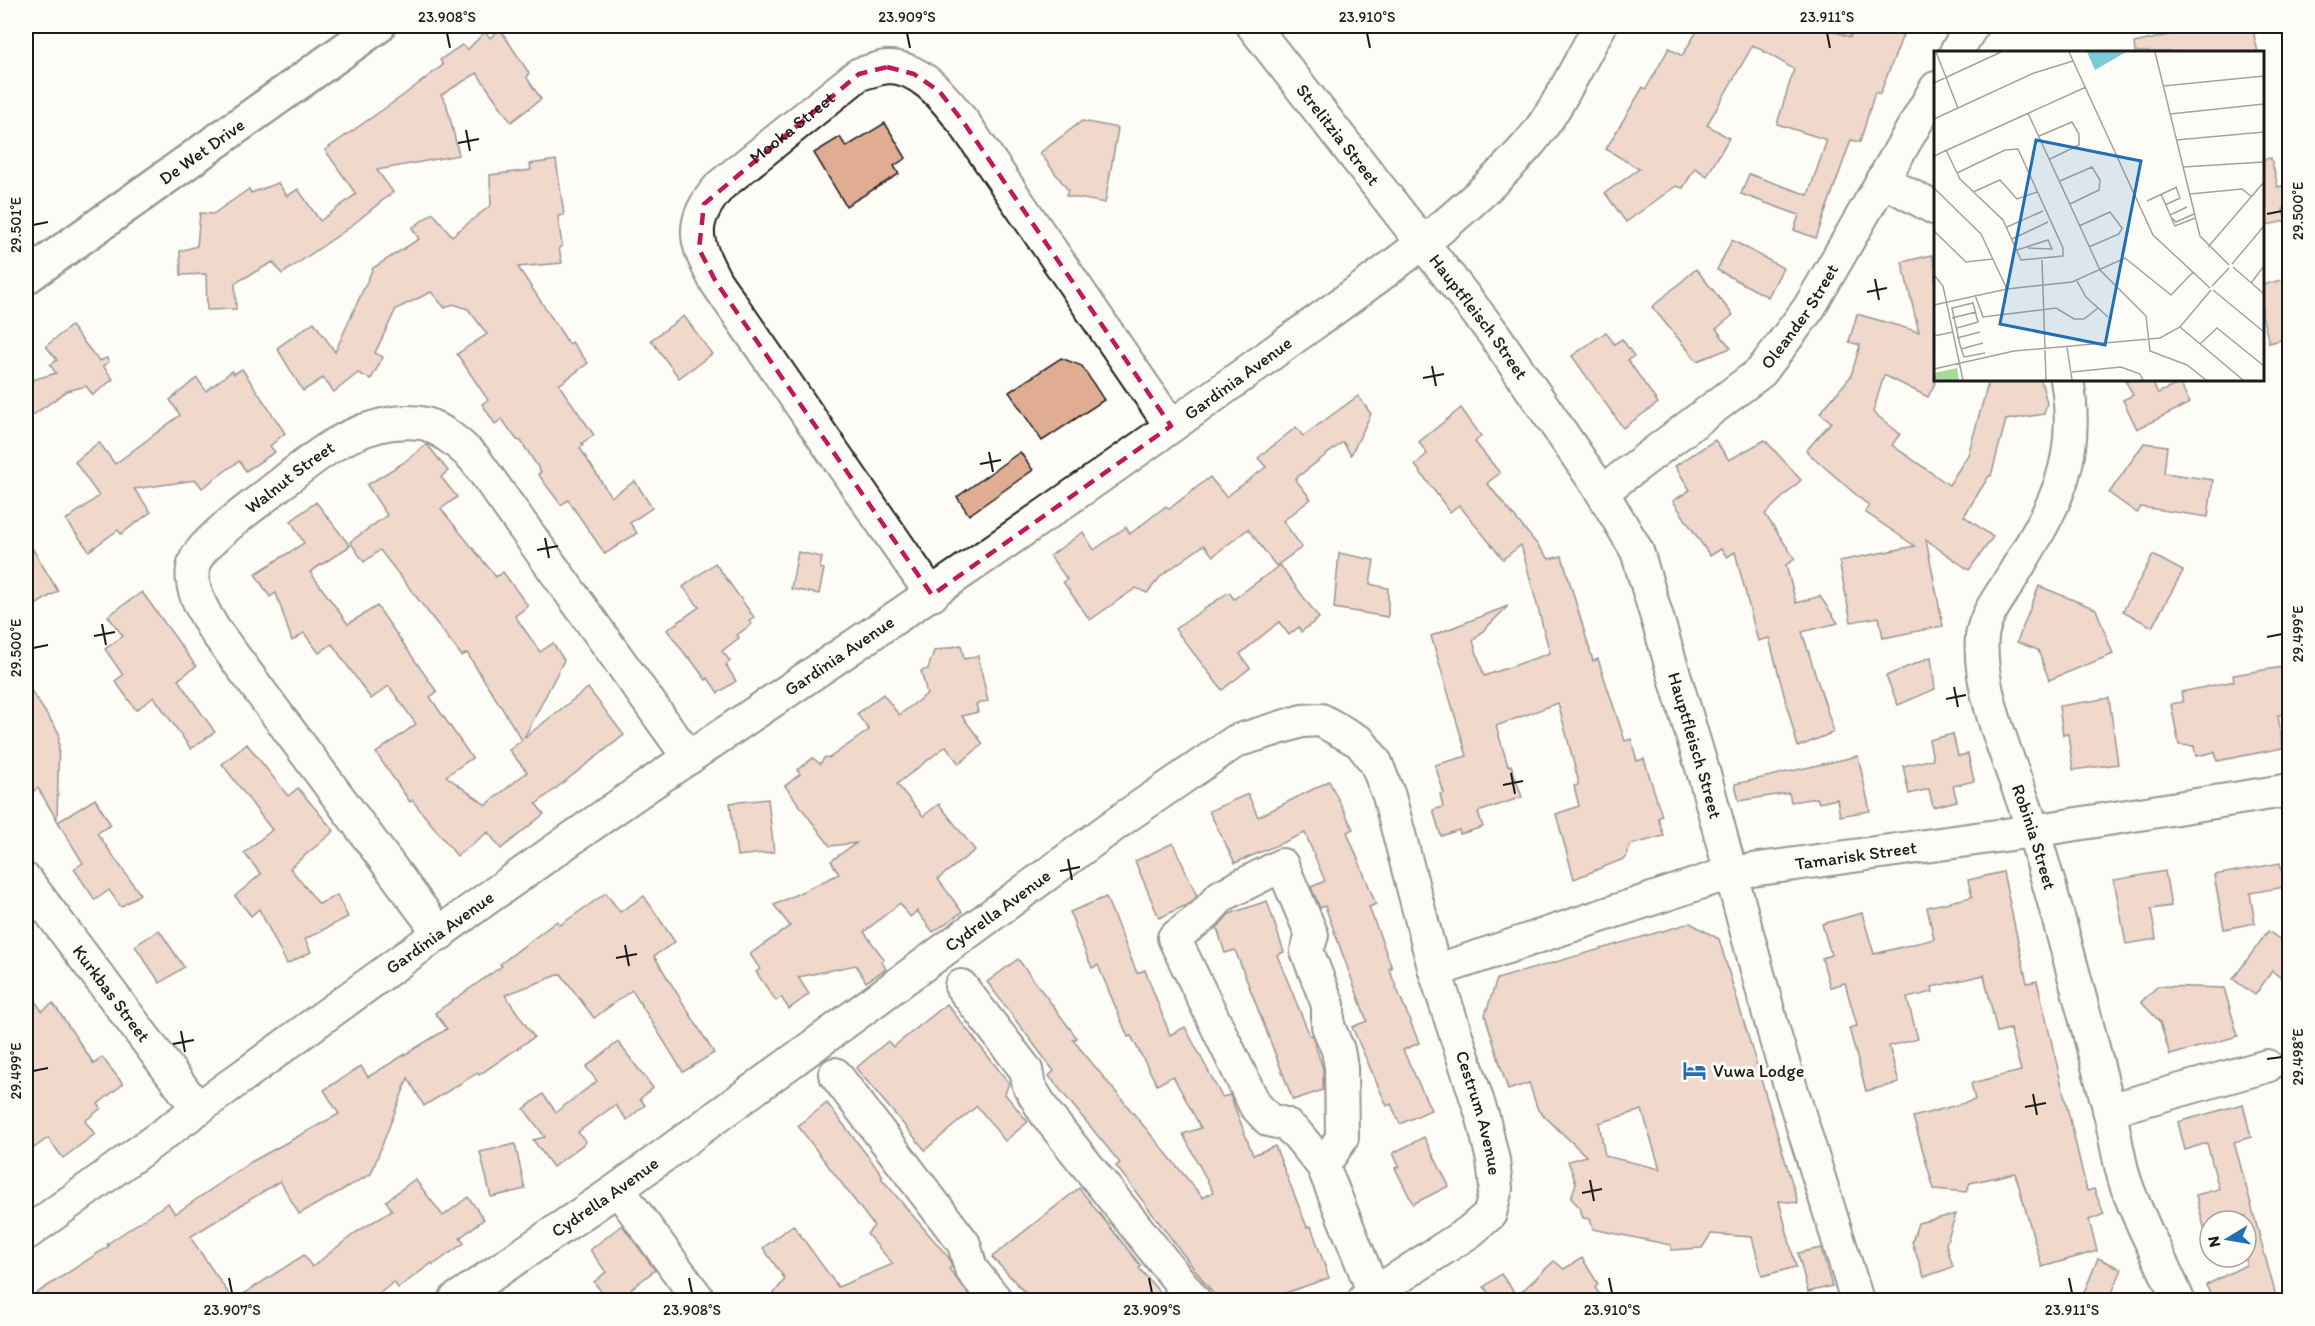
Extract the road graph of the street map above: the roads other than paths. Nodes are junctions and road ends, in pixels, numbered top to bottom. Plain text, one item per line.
1 (378, 26) edge
2 (1253, 26) edge
3 (1600, 26) edge
4 (1971, 26) edge
5 (1957, 51) edge
6 (1934, 90) edge
7 (1882, 180) junction
8 (1934, 208) edge
9 (1423, 243) junction
10 (26, 277) edge
11 (2067, 381) edge
12 (1171, 426) junction
13 (1602, 492) junction
14 (932, 595) junction
15 (689, 758) junction
16 (2289, 790) edge
17 (2033, 831) junction
18 (1730, 873) junction
19 (26, 880) edge
20 (440, 934) junction
21 (1436, 971) junction
22 (961, 986) dead end
23 (2267, 1066) dead end
24 (835, 1074) dead end
25 (198, 1109) junction
26 (2109, 1110) junction
27 (1323, 1166) junction
28 (618, 1189) junction
29 (26, 1234) edge
30 (1369, 1297) edge
31 (455, 1300) edge
32 (699, 1300) edge
33 (996, 1300) edge
34 (1194, 1300) edge
35 (1857, 1300) edge
36 (2178, 1300) edge

1 - 10 street, De Wet Drive
2 - 9 street, Strelitzia Street
3 - 9 street, Gardinia Avenue
4 - 5 street
6 - 7 street, Oleander Street
7 - 8 street
7 - 13 street, Oleander Street
9 - 12 street, Gardinia Avenue
9 - 13 street, Hauptfleisch Street
11 - 17 street, Robinia Street
12 - 14 street, Gardinia Avenue
12 - 14 street, Mooka Street
13 - 18 street, Hauptfleisch Street
14 - 15 street, Gardinia Avenue
15 - 20 street, Gardinia Avenue
15 - 20 street, Walnut Street
16 - 17 street, Tamarisk Street
17 - 18 street, Tamarisk Street
17 - 26 street, Robinia Street
18 - 21 street, Tamarisk Street
18 - 35 street, Hauptfleisch Street
19 - 25 street, Kurkbas Street
20 - 25 street, Gardinia Avenue
21 - 28 street, Cydrella Avenue
21 - 30 street, Cestrum Avenue
22 - 34 street
23 - 26 street
24 - 33 street
25 - 29 street, Gardinia Avenue
26 - 36 street, Robinia Street
27 - 27 street
27 - 30 street
28 - 31 street, Cydrella Avenue
28 - 32 street

